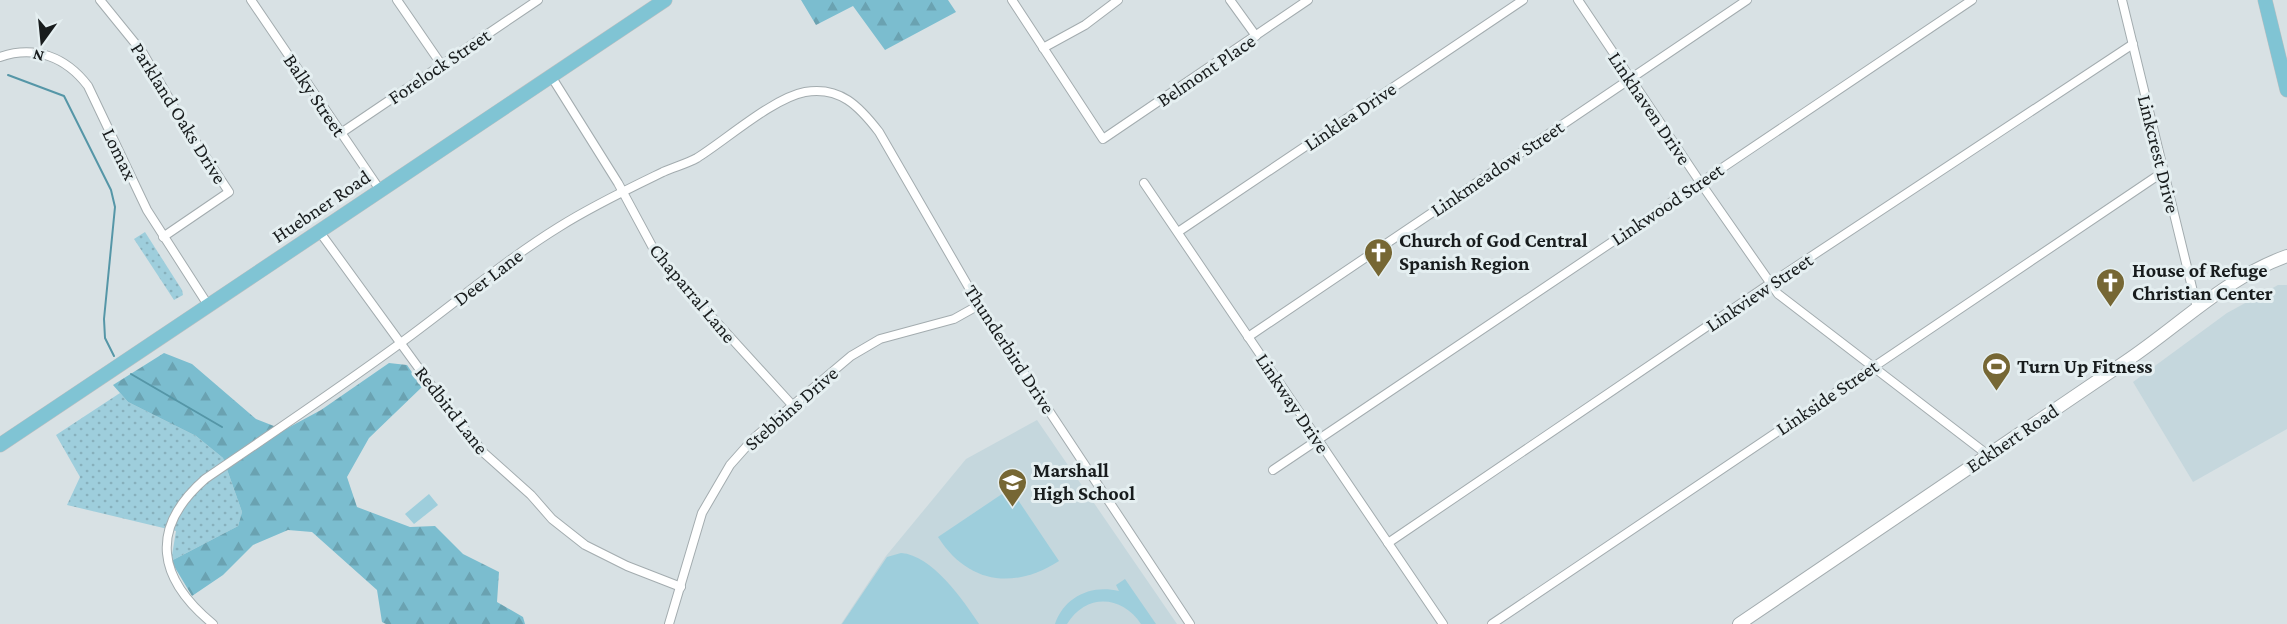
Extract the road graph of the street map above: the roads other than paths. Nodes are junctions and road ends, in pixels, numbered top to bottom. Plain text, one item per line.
1 (100, 0) edge
2 (251, 0) edge
3 (397, 0) edge
4 (538, 0) edge
5 (665, 0) edge
6 (1012, 0) edge
7 (1118, 0) edge
8 (1230, 0) edge
9 (1308, 0) edge
10 (1523, 0) edge
11 (1578, 0) edge
12 (1747, 0) edge
13 (1972, 0) edge
14 (2122, 0) edge
15 (2265, 0) edge
16 (1256, 36) junction
17 (2133, 44) junction
18 (1043, 48) junction
19 (0, 57) edge
20 (441, 64) junction
21 (551, 76) junction
22 (1630, 77) junction
23 (2287, 90) edge
24 (820, 91) joint
25 (341, 133) junction
26 (2163, 172) junction
27 (1144, 183) dead end
28 (1700, 183) junction
29 (380, 190) junction
30 (623, 192) junction
31 (319, 231) junction
32 (1178, 232) junction
33 (163, 237) junction
34 (2287, 256) edge
35 (1771, 283) junction
36 (208, 305) junction
37 (979, 305) junction
38 (2197, 308) junction
39 (1248, 337) junction
40 (401, 343) junction
41 (1873, 366) junction
42 (794, 406) junction
43 (1318, 439) junction
44 (0, 445) edge
45 (1988, 454) junction
46 (1273, 470) dead end
47 (1388, 543) junction
48 (681, 587) junction
49 (213, 624) edge
50 (669, 624) edge
51 (1190, 624) edge
52 (1443, 624) edge
53 (1492, 624) edge
54 (1739, 624) edge

1 - 33 street, Parkland Oaks Drive
2 - 25 street, Balky Street
3 - 20 street
4 - 20 street, Forelock Street
5 - 21 main road, Huebner Road
6 - 18 street
7 - 18 street
8 - 16 street
9 - 16 street, Belmont Place
10 - 32 street, Linklea Drive
11 - 22 street, Linkhaven Drive
12 - 22 street, Linkmeadow Street
13 - 28 street, Linkwood Street
14 - 17 street, Linkcrest Drive
15 - 23 main road
16 - 18 street, Belmont Place
17 - 26 street, Linkcrest Drive
17 - 35 street, Linkview Street
19 - 33 street, Lomax
20 - 25 street, Forelock Street
21 - 29 main road, Huebner Road
21 - 30 street, Chaparral Lane
22 - 28 street, Linkhaven Drive
22 - 39 street, Linkmeadow Street
24 - 30 street, Deer Lane
24 - 37 street, Thunderbird Drive
25 - 29 street, Balky Street
26 - 38 street, Linkcrest Drive
26 - 41 street, Linkside Street
27 - 32 street, Linkway Drive
28 - 35 street, Linkhaven Drive
28 - 43 street, Linkwood Street
29 - 31 main road, Huebner Road
30 - 40 street, Deer Lane
30 - 42 street, Chaparral Lane
31 - 36 main road, Huebner Road
31 - 40 street, Redbird Lane
32 - 39 street, Linkway Drive
33 - 36 street, Lomax
34 - 38 main road, Eckhert Road
35 - 41 street, Linkhaven Drive
35 - 47 street, Linkview Street
36 - 44 main road, Huebner Road
37 - 42 street, Stebbins Drive
37 - 51 street, Thunderbird Drive
38 - 45 main road, Eckhert Road
39 - 43 street, Linkway Drive
40 - 48 street, Redbird Lane
40 - 49 street, Deer Lane
41 - 45 street, Linkhaven Drive
41 - 53 street, Linkside Street
42 - 48 street, Stebbins Drive
43 - 46 street, Linkwood Street
43 - 47 street, Linkway Drive
45 - 54 main road, Eckhert Road
47 - 52 street, Linkway Drive
48 - 50 street, Stebbins Drive

